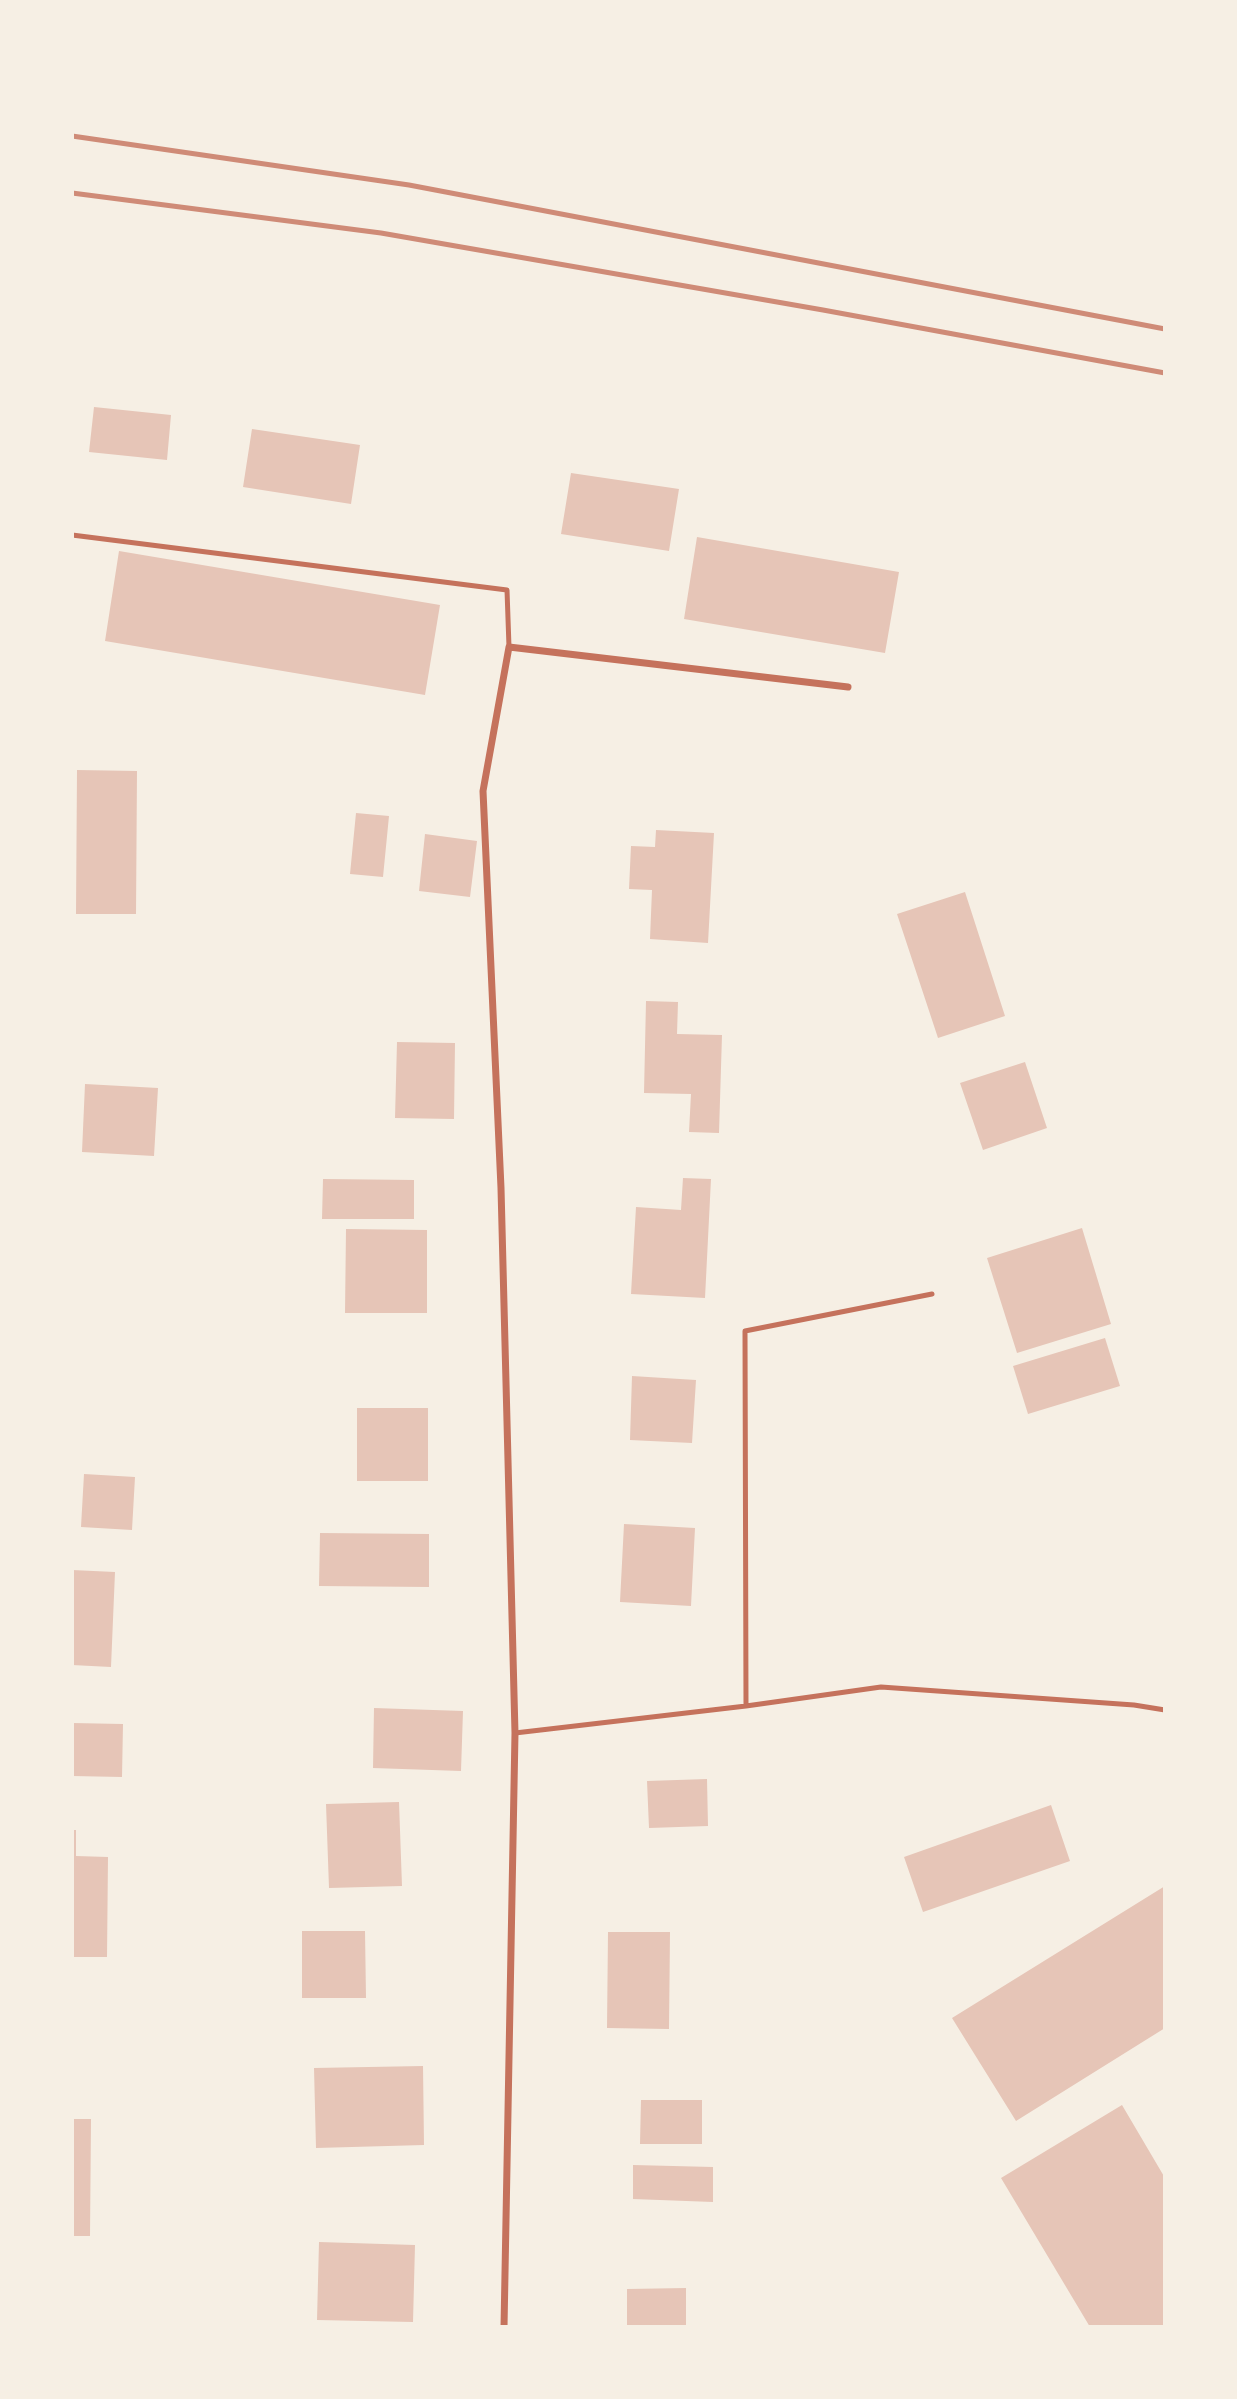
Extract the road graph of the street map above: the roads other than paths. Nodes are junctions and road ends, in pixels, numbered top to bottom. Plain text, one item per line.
1 (72, 535) edge
2 (509, 647) junction
3 (848, 687) dead end
4 (932, 1294) dead end
5 (746, 1706) junction
6 (1165, 1710) edge
7 (515, 1733) junction
8 (504, 2327) edge

1 - 2 lane
2 - 3 street
2 - 7 street
4 - 5 lane
5 - 6 lane
5 - 7 lane
7 - 8 street

